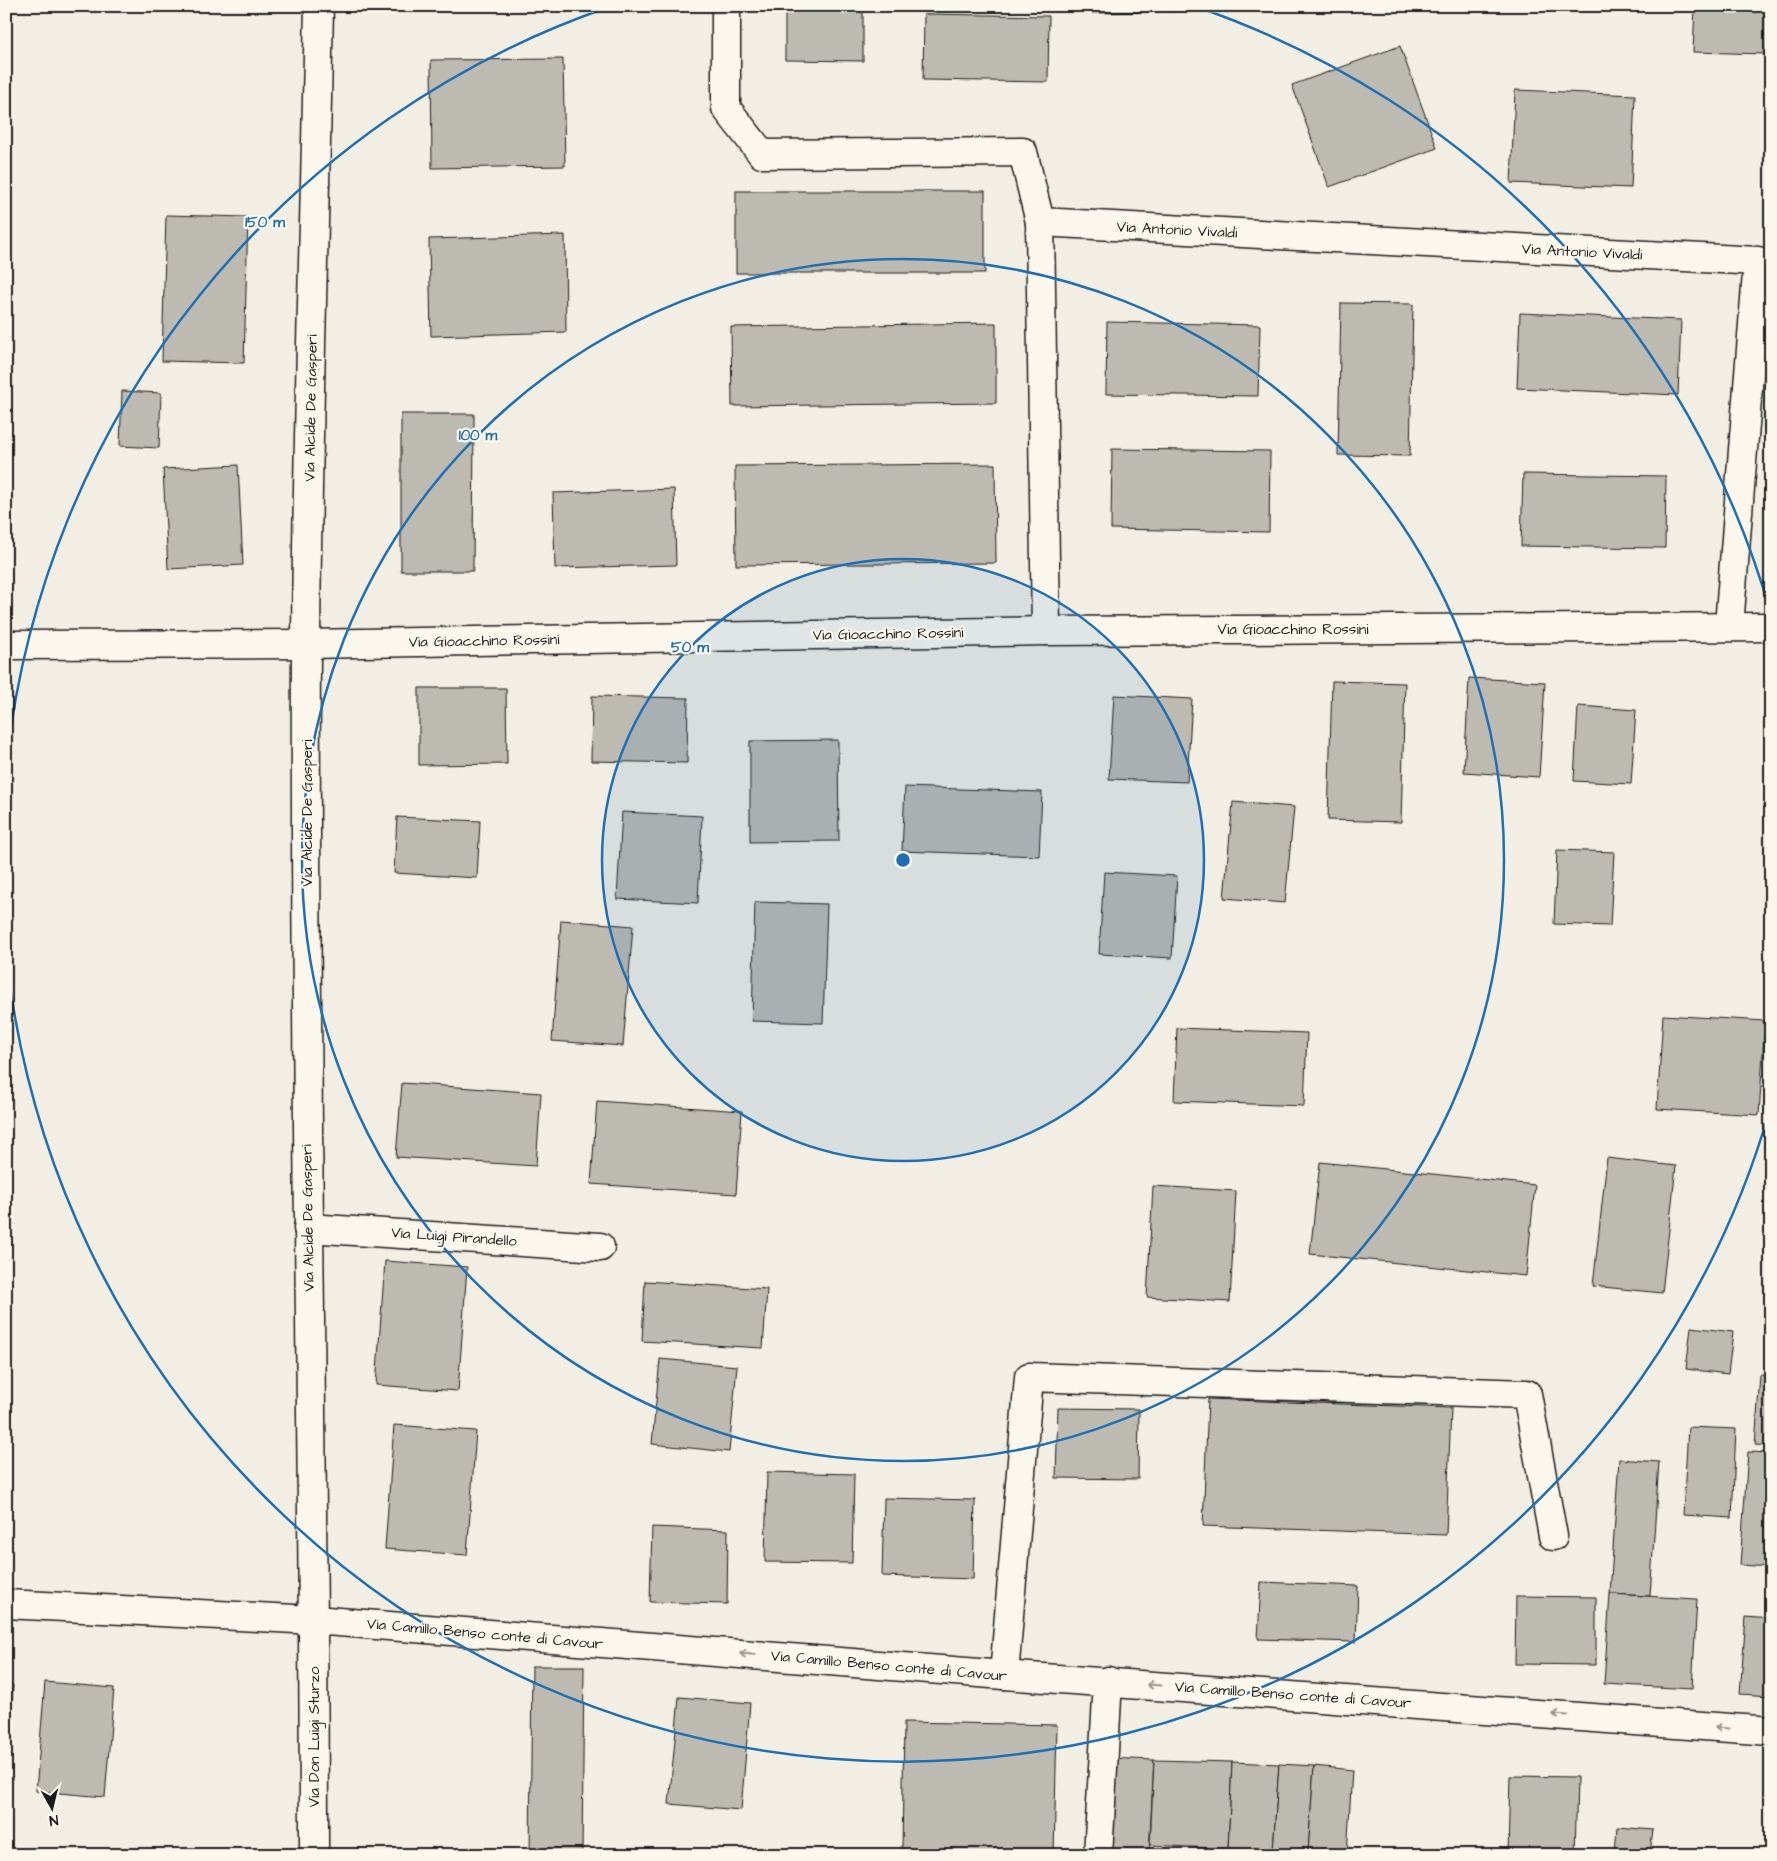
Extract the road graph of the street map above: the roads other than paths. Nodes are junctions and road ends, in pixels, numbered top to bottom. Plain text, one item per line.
1 (319, 6) edge
2 (726, 6) edge
3 (1040, 222) junction
4 (1729, 626) junction
5 (1771, 627) edge
6 (1046, 631) junction
7 (306, 644) junction
8 (6, 645) edge
9 (308, 1228) junction
10 (600, 1247) dead end
11 (1553, 1536) dead end
12 (6, 1604) edge
13 (314, 1620) junction
14 (1004, 1675) junction
15 (1108, 1681) junction
16 (1771, 1731) edge
17 (314, 1855) edge
18 (1098, 1855) edge

1 - 7 street, Via Alcide De Gasperi
2 - 3 street
3 - 4 street, Via Antonio Vivaldi
3 - 6 street
4 - 5 street, Via Gioacchino Rossini
4 - 6 street, Via Gioacchino Rossini
6 - 7 street, Via Gioacchino Rossini
7 - 8 street, Via Gioacchino Rossini
7 - 9 street, Via Alcide De Gasperi
9 - 10 street, Via Luigi Pirandello
9 - 13 street, Via Alcide De Gasperi
11 - 14 street
12 - 13 street, Via Camillo Benso conte di Cavour
14 -> 13 street, Via Camillo Benso conte di Cavour
13 - 17 street, Via Don Luigi Sturzo
14 - 15 street, Via Camillo Benso conte di Cavour
16 -> 15 street, Via Camillo Benso conte di Cavour
15 - 18 street

